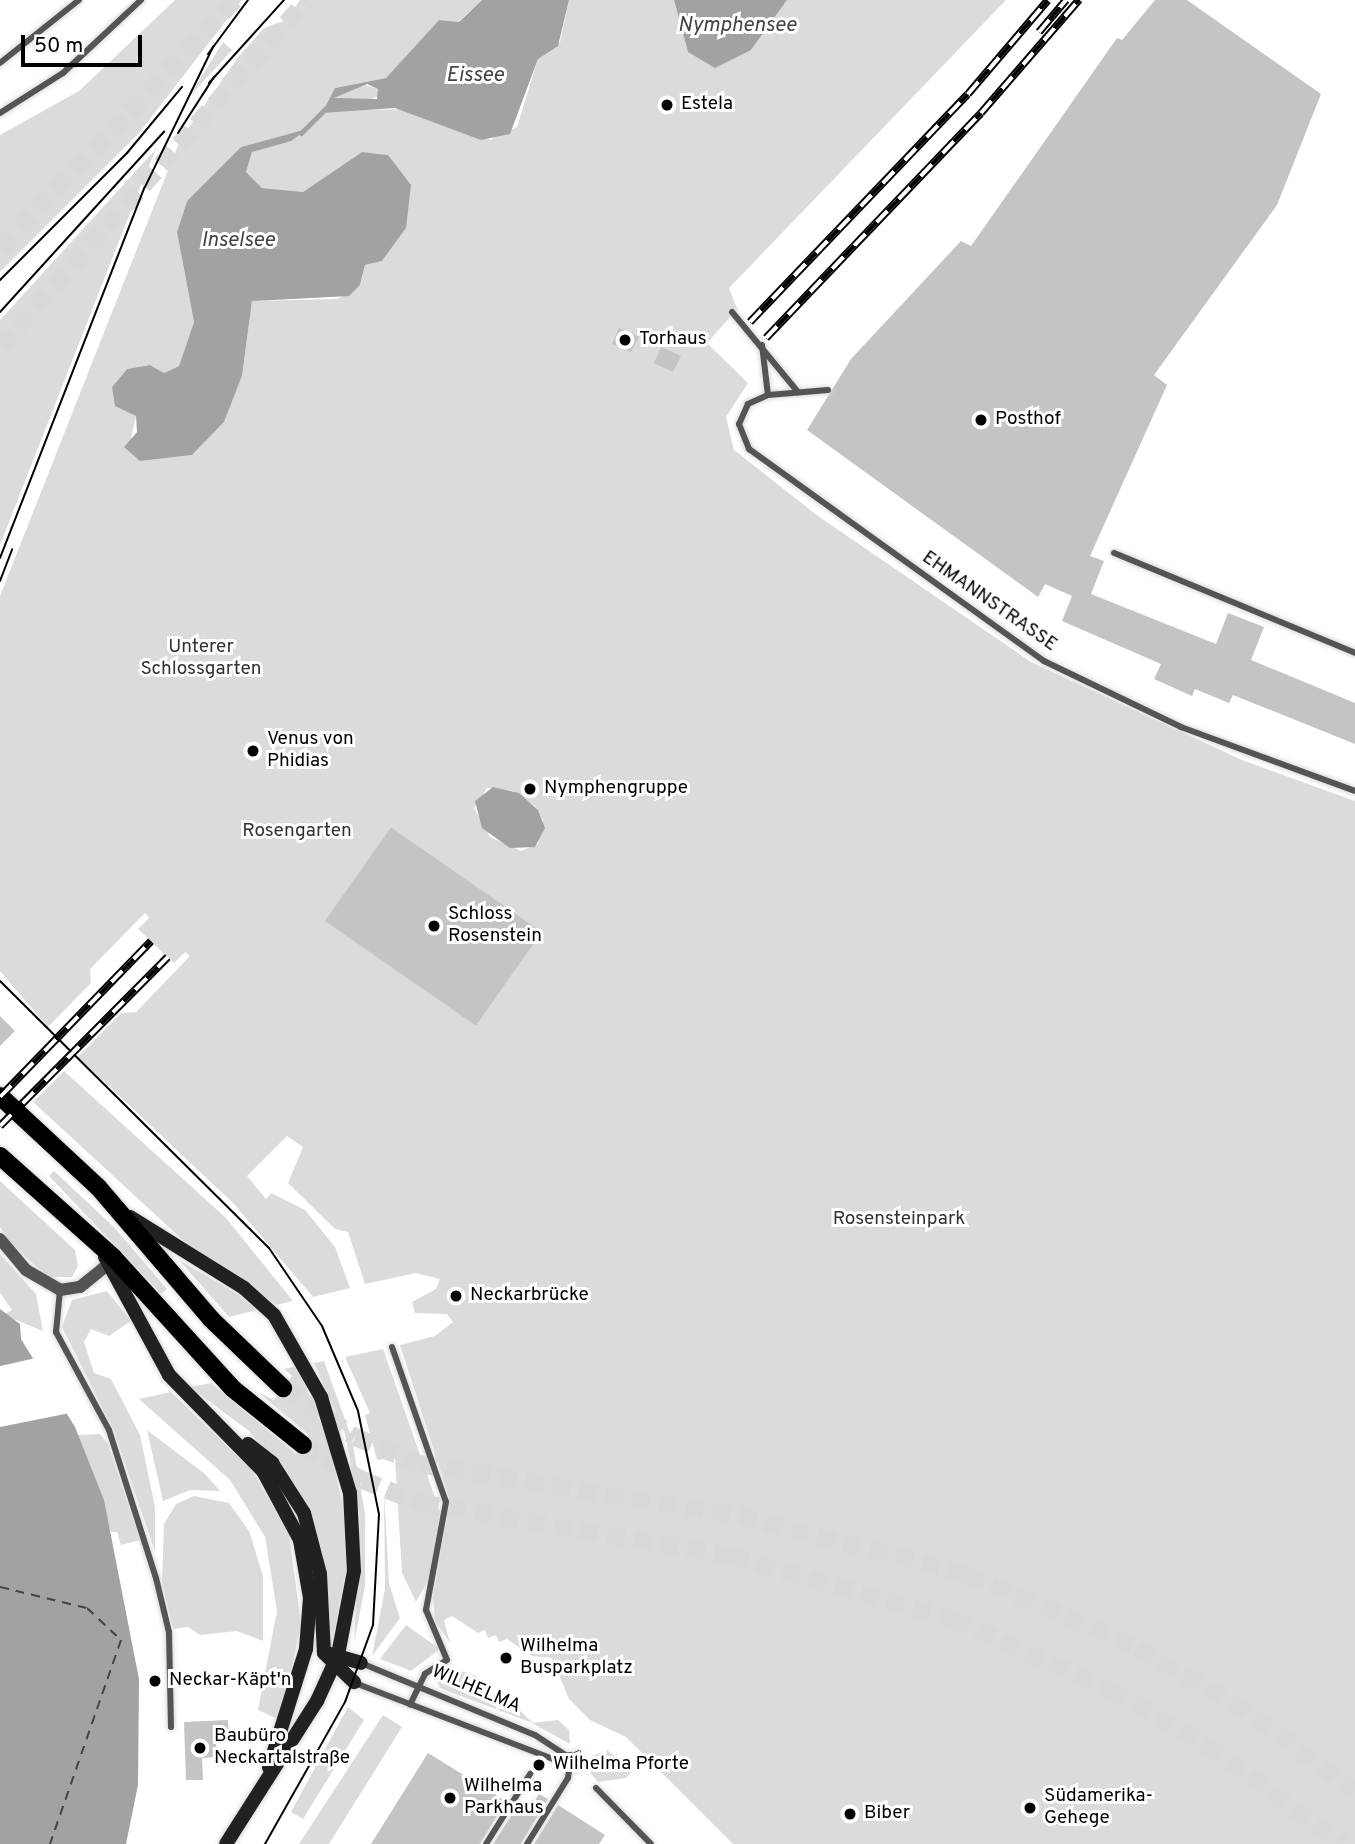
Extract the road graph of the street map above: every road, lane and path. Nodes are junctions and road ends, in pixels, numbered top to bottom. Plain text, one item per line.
1 (79, 0) edge
2 (141, 0) edge
3 (0, 64) edge
4 (0, 113) edge
5 (732, 312) dead end
6 (762, 345) junction
7 (828, 390) dead end
8 (798, 393) junction
9 (768, 395) junction
10 (1114, 553) dead end
11 (1355, 653) edge
12 (1355, 791) edge
13 (0, 1096) edge
14 (0, 1156) edge
15 (113, 1203) junction
16 (84, 1231) junction
17 (0, 1239) edge
18 (110, 1263) junction
19 (60, 1290) junction
20 (392, 1348) dead end
21 (283, 1388) tunnel mouth
22 (217, 1425) junction
23 (303, 1445) tunnel mouth
24 (345, 1625) junction
25 (332, 1658) junction
26 (358, 1662) junction
27 (300, 1675) junction
28 (354, 1682) junction
29 (418, 1687) junction
30 (317, 1701) junction
31 (410, 1705) junction
32 (171, 1727) dead end
33 (574, 1760) junction
34 (530, 1774) dead end
35 (596, 1788) dead end
36 (255, 1797) junction
37 (226, 1844) edge
38 (486, 1844) edge
39 (527, 1844) edge
40 (652, 1844) edge

1 - 3 lane
2 - 4 lane
5 - 6 lane
6 - 8 lane
6 - 9 lane
7 - 8 lane
8 - 9 lane
9 - 12 lane, EHMANNSTRASSE
10 - 11 lane
13 - 15 main road
14 - 16 main road
15 - 21 main road
15 - 24 main road
16 - 18 main road
16 - 23 main road
17 - 19 street
18 - 19 street
18 - 22 main road
19 - 32 lane
20 - 29 lane
22 - 25 main road
22 - 27 main road
24 - 25 main road
24 - 26 main road
25 - 26 main road
25 - 27 main road
25 - 28 main road
25 - 30 main road
26 - 29 lane, WILHELMA
27 - 36 main road
28 - 30 main road
28 - 31 lane, WILHELMA
29 - 31 lane
29 - 33 lane, WILHELMA
30 - 36 main road
31 - 33 lane, WILHELMA
33 - 39 lane
34 - 38 lane
35 - 40 lane
36 - 37 main road

